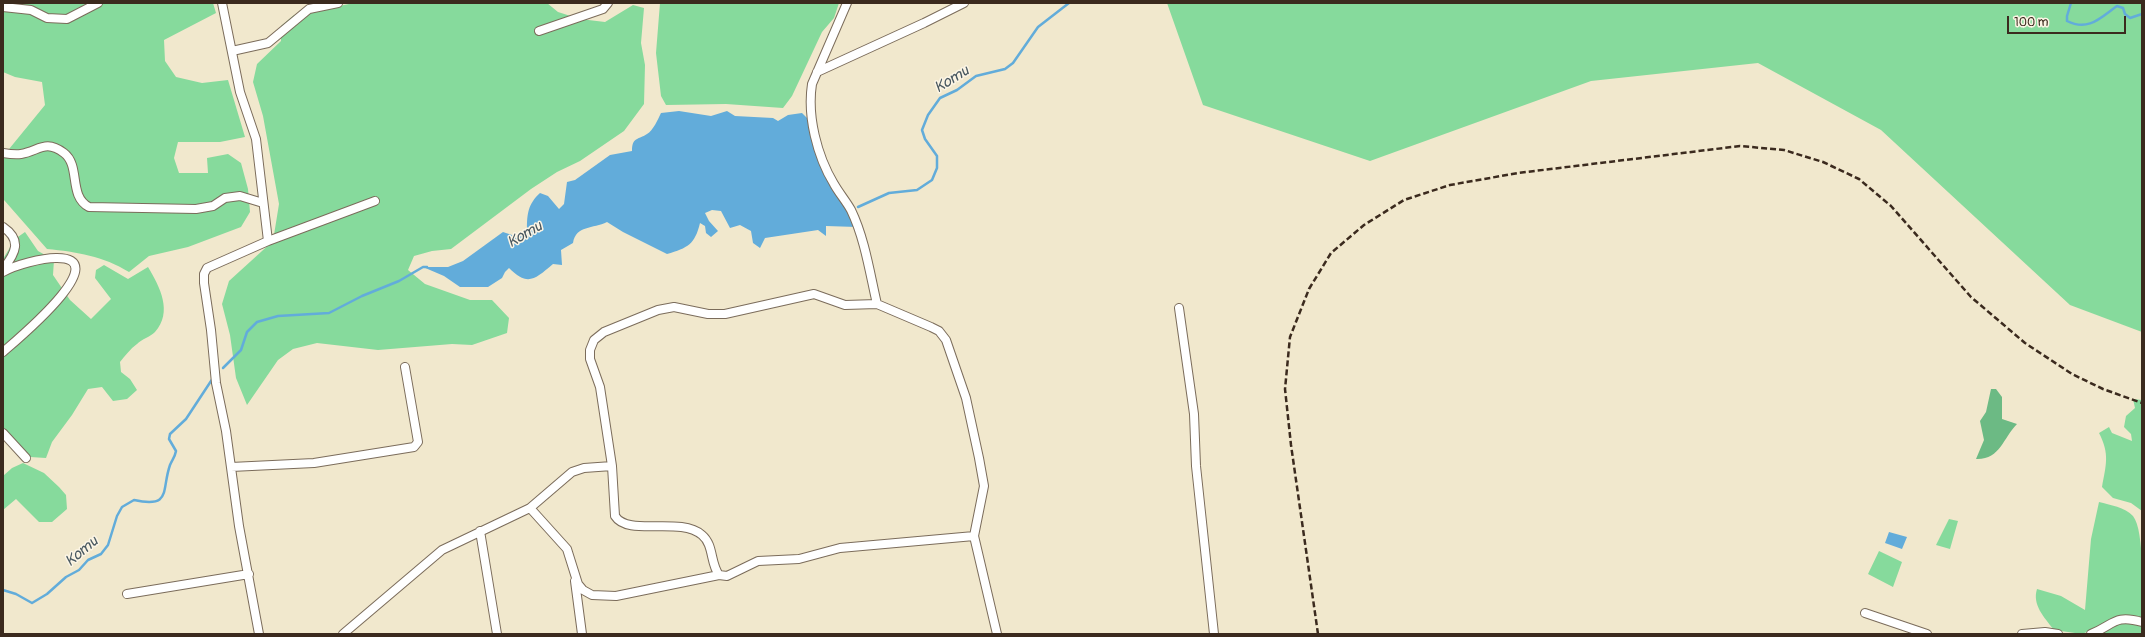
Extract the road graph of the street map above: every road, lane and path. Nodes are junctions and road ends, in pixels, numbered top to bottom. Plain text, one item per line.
1 (98, 3) edge
2 (222, 3) edge
3 (338, 3) edge
4 (608, 3) edge
5 (847, 3) edge
6 (964, 3) edge
7 (308, 6) edge
8 (3, 7) edge
9 (539, 31) dead end
10 (232, 51) junction
11 (817, 72) junction
12 (3, 153) edge
13 (375, 201) dead end
14 (263, 203) junction
15 (3, 227) edge
16 (268, 240) junction
17 (3, 271) edge
18 (877, 304) junction
19 (1179, 308) dead end
20 (3, 352) edge
21 (405, 367) dead end
22 (3, 433) edge
23 (26, 458) dead end
24 (612, 466) junction
25 (230, 467) junction
26 (530, 508) junction
27 (480, 531) junction
28 (974, 536) junction
29 (574, 567) junction
30 (249, 574) junction
31 (719, 575) junction
32 (127, 594) dead end
33 (1865, 613) dead end
34 (2142, 622) edge
35 (259, 634) edge
36 (343, 634) edge
37 (497, 634) edge
38 (582, 634) edge
39 (997, 634) edge
40 (1214, 634) edge
41 (1928, 634) edge
42 (2022, 634) edge
43 (2058, 634) edge
44 (2091, 634) edge

1 - 8 street
2 - 10 street
3 - 7 street
4 - 9 street
5 - 11 street
6 - 11 street
7 - 10 street
10 - 14 street
11 - 18 street
12 - 14 street
13 - 16 street
14 - 16 street
15 - 17 street
16 - 25 street
17 - 20 street
18 - 24 street
18 - 28 street
19 - 40 street
21 - 25 street
22 - 23 street
24 - 26 street
24 - 31 street
25 - 30 street
26 - 27 street
26 - 29 street
27 - 36 street
27 - 37 street
28 - 31 street
28 - 39 street
29 - 31 street
29 - 38 street
30 - 32 street
30 - 35 street
33 - 41 street
34 - 44 street
42 - 43 street

